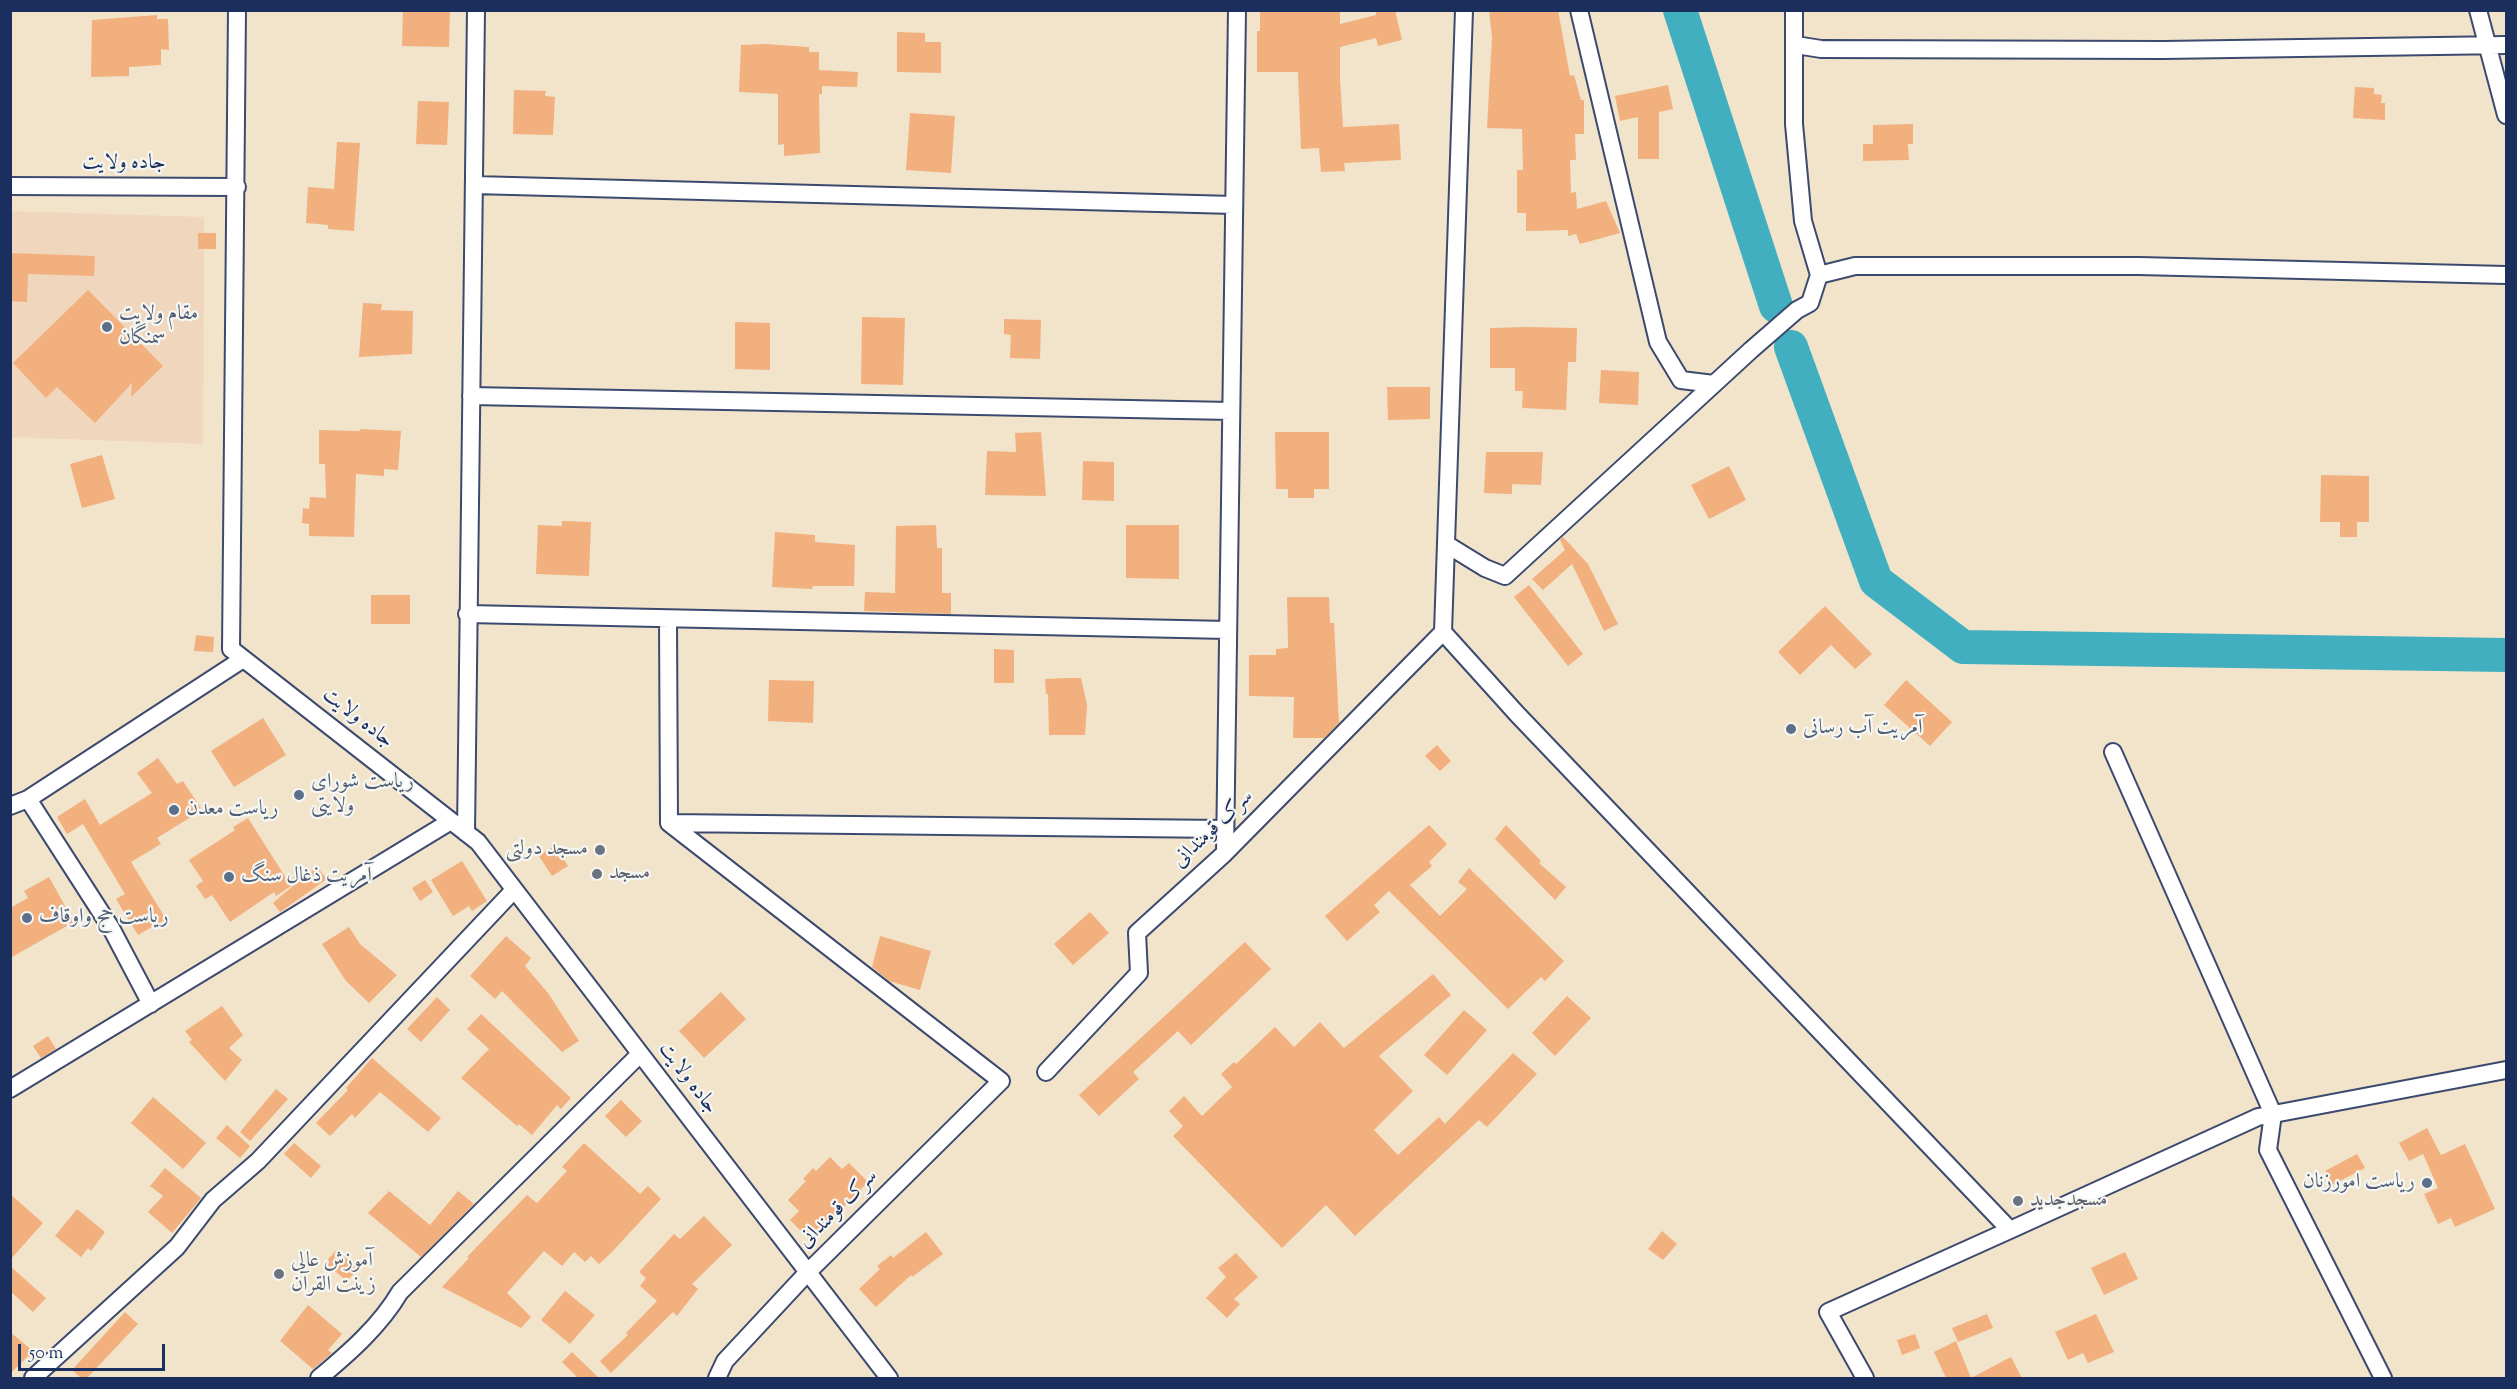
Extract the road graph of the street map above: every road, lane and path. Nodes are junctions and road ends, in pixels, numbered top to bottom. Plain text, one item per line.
1 (237, 10) edge
2 (476, 10) edge
3 (1237, 10) edge
4 (1464, 10) edge
5 (1579, 10) edge
6 (1794, 10) edge
7 (2478, 10) edge
8 (2488, 44) junction
9 (1796, 45) junction
10 (2506, 45) edge
11 (2506, 115) edge
12 (474, 185) junction
13 (10, 186) edge
14 (237, 187) junction
15 (1234, 205) junction
16 (1819, 275) junction
17 (2506, 275) edge
18 (1714, 384) junction
19 (471, 396) junction
20 (1231, 411) junction
21 (1446, 544) junction
22 (468, 614) junction
23 (668, 619) junction
24 (1228, 630) junction
25 (1443, 632) junction
26 (243, 659) junction
27 (2113, 752) dead end
28 (27, 799) junction
29 (10, 806) edge
30 (451, 821) junction
31 (669, 823) junction
32 (1224, 829) junction
33 (466, 833) junction
34 (1225, 853) junction
35 (514, 890) junction
36 (151, 1004) junction
37 (640, 1054) junction
38 (2506, 1070) edge
39 (1046, 1072) dead end
40 (10, 1089) edge
41 (2273, 1114) junction
42 (2010, 1230) junction
43 (807, 1273) junction
44 (33, 1378) edge
45 (319, 1378) edge
46 (717, 1378) edge
47 (889, 1378) edge
48 (1865, 1378) edge
49 (2383, 1378) edge

1 - 14 street, جاده ولایت
2 - 12 street
3 - 15 street
4 - 21 street
5 - 18 street
6 - 9 street
7 - 8 street
8 - 9 street
8 - 10 street
8 - 11 street
9 - 16 street
12 - 15 street
12 - 19 street
13 - 14 street, جاده ولایت
14 - 26 street, جاده ولایت
15 - 20 street
16 - 17 street
16 - 18 street
18 - 21 street
19 - 20 street
19 - 22 street
20 - 24 street
21 - 25 street
22 - 23 street
22 - 33 street
23 - 24 street
23 - 31 street
24 - 32 street
25 - 34 street, سرک قومندانی
25 - 42 street
26 - 28 street
26 - 30 street, جاده ولایت
27 - 41 street
28 - 29 street
28 - 36 street
30 - 33 street, جاده ولایت
30 - 36 street
31 - 32 street
31 - 43 street, سرک قومندانی
32 - 34 street
33 - 35 street, جاده ولایت
34 - 39 street, سرک قومندانی
35 - 37 street, جاده ولایت
35 - 44 street
36 - 40 street
37 - 43 street, جاده ولایت
37 - 45 street
38 - 41 street
41 - 42 street
41 - 49 street
42 - 48 street
43 - 46 street, سرک قومندانی
43 - 47 street, جاده ولایت

